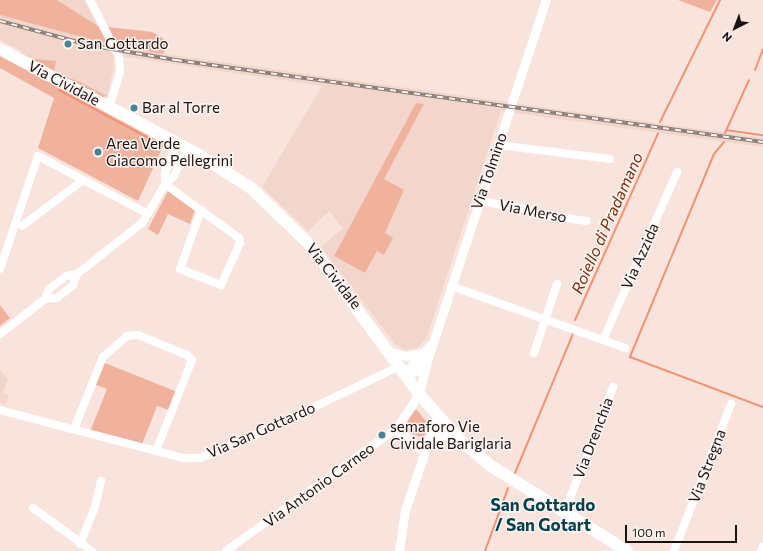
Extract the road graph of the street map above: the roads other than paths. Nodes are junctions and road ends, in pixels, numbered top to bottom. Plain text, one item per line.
1 (90, 0) edge
2 (546, 0) edge
3 (0, 49) edge
4 (109, 107) junction
5 (498, 145) junction
6 (182, 146) junction
7 (610, 159) dead end
8 (677, 172) dead end
9 (83, 180) junction
10 (165, 184) junction
11 (480, 201) junction
12 (201, 210) junction
13 (148, 214) junction
14 (587, 221) dead end
15 (22, 226) dead end
16 (0, 269) edge
17 (77, 274) junction
18 (557, 284) dead end
19 (451, 286) junction
20 (45, 299) junction
21 (545, 320) junction
22 (0, 334) edge
23 (603, 340) junction
24 (625, 348) dead end
25 (391, 352) junction
26 (534, 353) dead end
27 (426, 357) junction
28 (402, 369) junction
29 (613, 387) dead end
30 (419, 394) junction
31 (731, 404) dead end
32 (0, 410) edge
33 (437, 416) junction
34 (74, 429) junction
35 (396, 429) junction
36 (459, 439) junction
37 (425, 447) junction
38 (156, 451) junction
39 (101, 481) dead end
40 (33, 508) dead end
41 (564, 511) junction
42 (80, 544) junction
43 (763, 546) edge
44 (92, 551) edge
45 (226, 551) edge
46 (399, 551) edge
47 (627, 551) edge
48 (674, 551) edge
49 (761, 551) edge

1 - 4 street
2 - 5 street, Via Tolmino
3 - 4 main road, Via Cividale
4 - 6 main road, Via Cividale
5 - 7 street
5 - 11 street, Via Tolmino
6 - 10 street
6 - 25 main road, Via Cividale
8 - 23 street, Via Azzida
9 - 13 street
9 - 15 street
9 - 16 street
10 - 12 street
10 - 13 street
11 - 14 street, Via Merso
11 - 19 street, Via Tolmino
12 - 12 street
13 - 17 street
17 - 20 street
17 - 20 street
18 - 21 street
19 - 21 street
19 - 27 street, Via Tolmino
20 - 22 street
21 - 23 street
21 - 26 street
23 - 24 street
25 - 27 street
25 - 28 main road, Via Cividale
27 - 28 street, Via Tolmino
27 - 30 street, Via Tolmino
28 - 30 main road, Via Cividale
28 - 38 street, Via San Gottardo
29 - 41 street, Via Drenchia
30 - 33 main road, Via Cividale
30 - 35 street, Via Antonio Carneo
31 - 48 street, Via Stregna
32 - 34 street, Via San Gottardo
33 - 36 main road, Via Cividale
33 - 37 street
34 - 38 street, Via San Gottardo
34 - 38 street
35 - 37 street
35 - 45 street, Via Antonio Carneo
36 - 37 street
36 - 41 main road, Via Cividale
37 - 46 street
39 - 42 street
40 - 42 street
41 - 47 main road, Via Cividale
42 - 44 street
43 - 49 street

